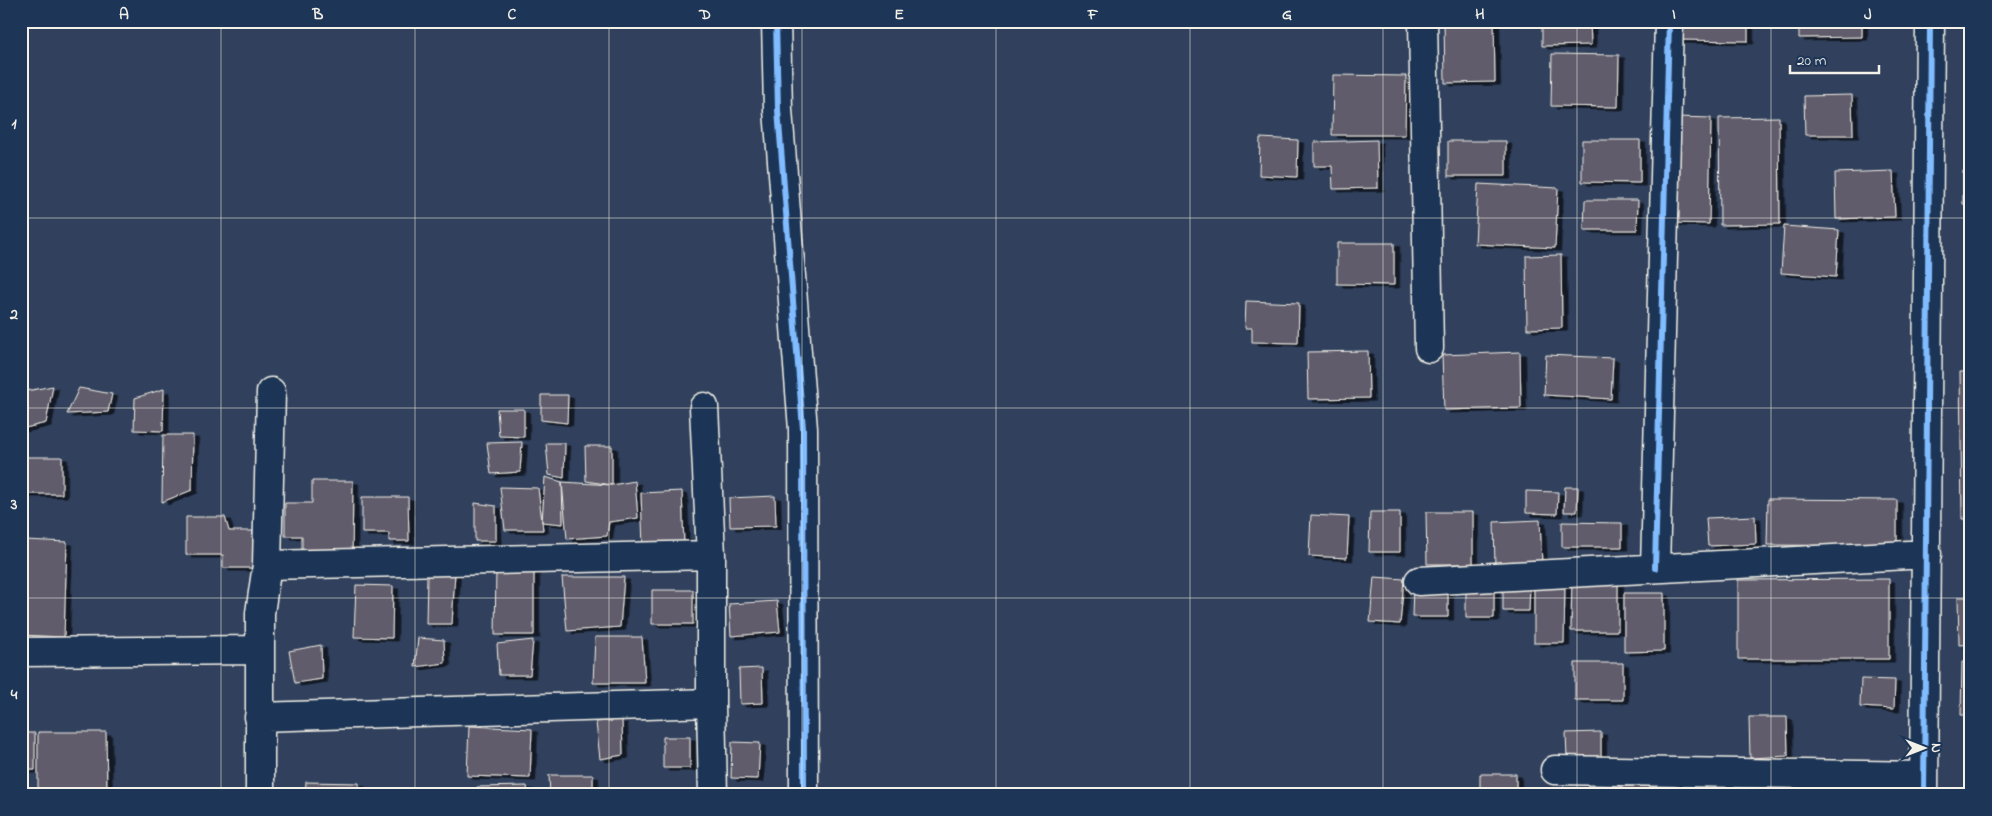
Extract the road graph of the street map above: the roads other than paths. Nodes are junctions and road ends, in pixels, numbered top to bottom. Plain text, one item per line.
1 (776, 21) edge
2 (1423, 21) edge
3 (1669, 21) edge
4 (1930, 21) edge
5 (1429, 348) dead end
6 (271, 392) dead end
7 (704, 406) dead end
8 (1927, 554) junction
9 (711, 555) junction
10 (267, 565) junction
11 (1655, 568) junction
12 (1419, 581) dead end
13 (260, 650) junction
14 (21, 652) edge
15 (711, 703) junction
16 (259, 718) junction
17 (1555, 770) dead end
18 (1924, 785) edge
19 (260, 795) edge
20 (713, 795) edge
21 (804, 795) edge

1 - 21 street
2 - 5 street
3 - 11 street
4 - 8 street
6 - 10 street
7 - 9 street
8 - 11 street
8 - 18 street
9 - 10 street
9 - 15 street
10 - 13 street
11 - 12 street
13 - 14 street
13 - 16 street
15 - 16 street
15 - 20 street
16 - 19 street
17 - 18 street

